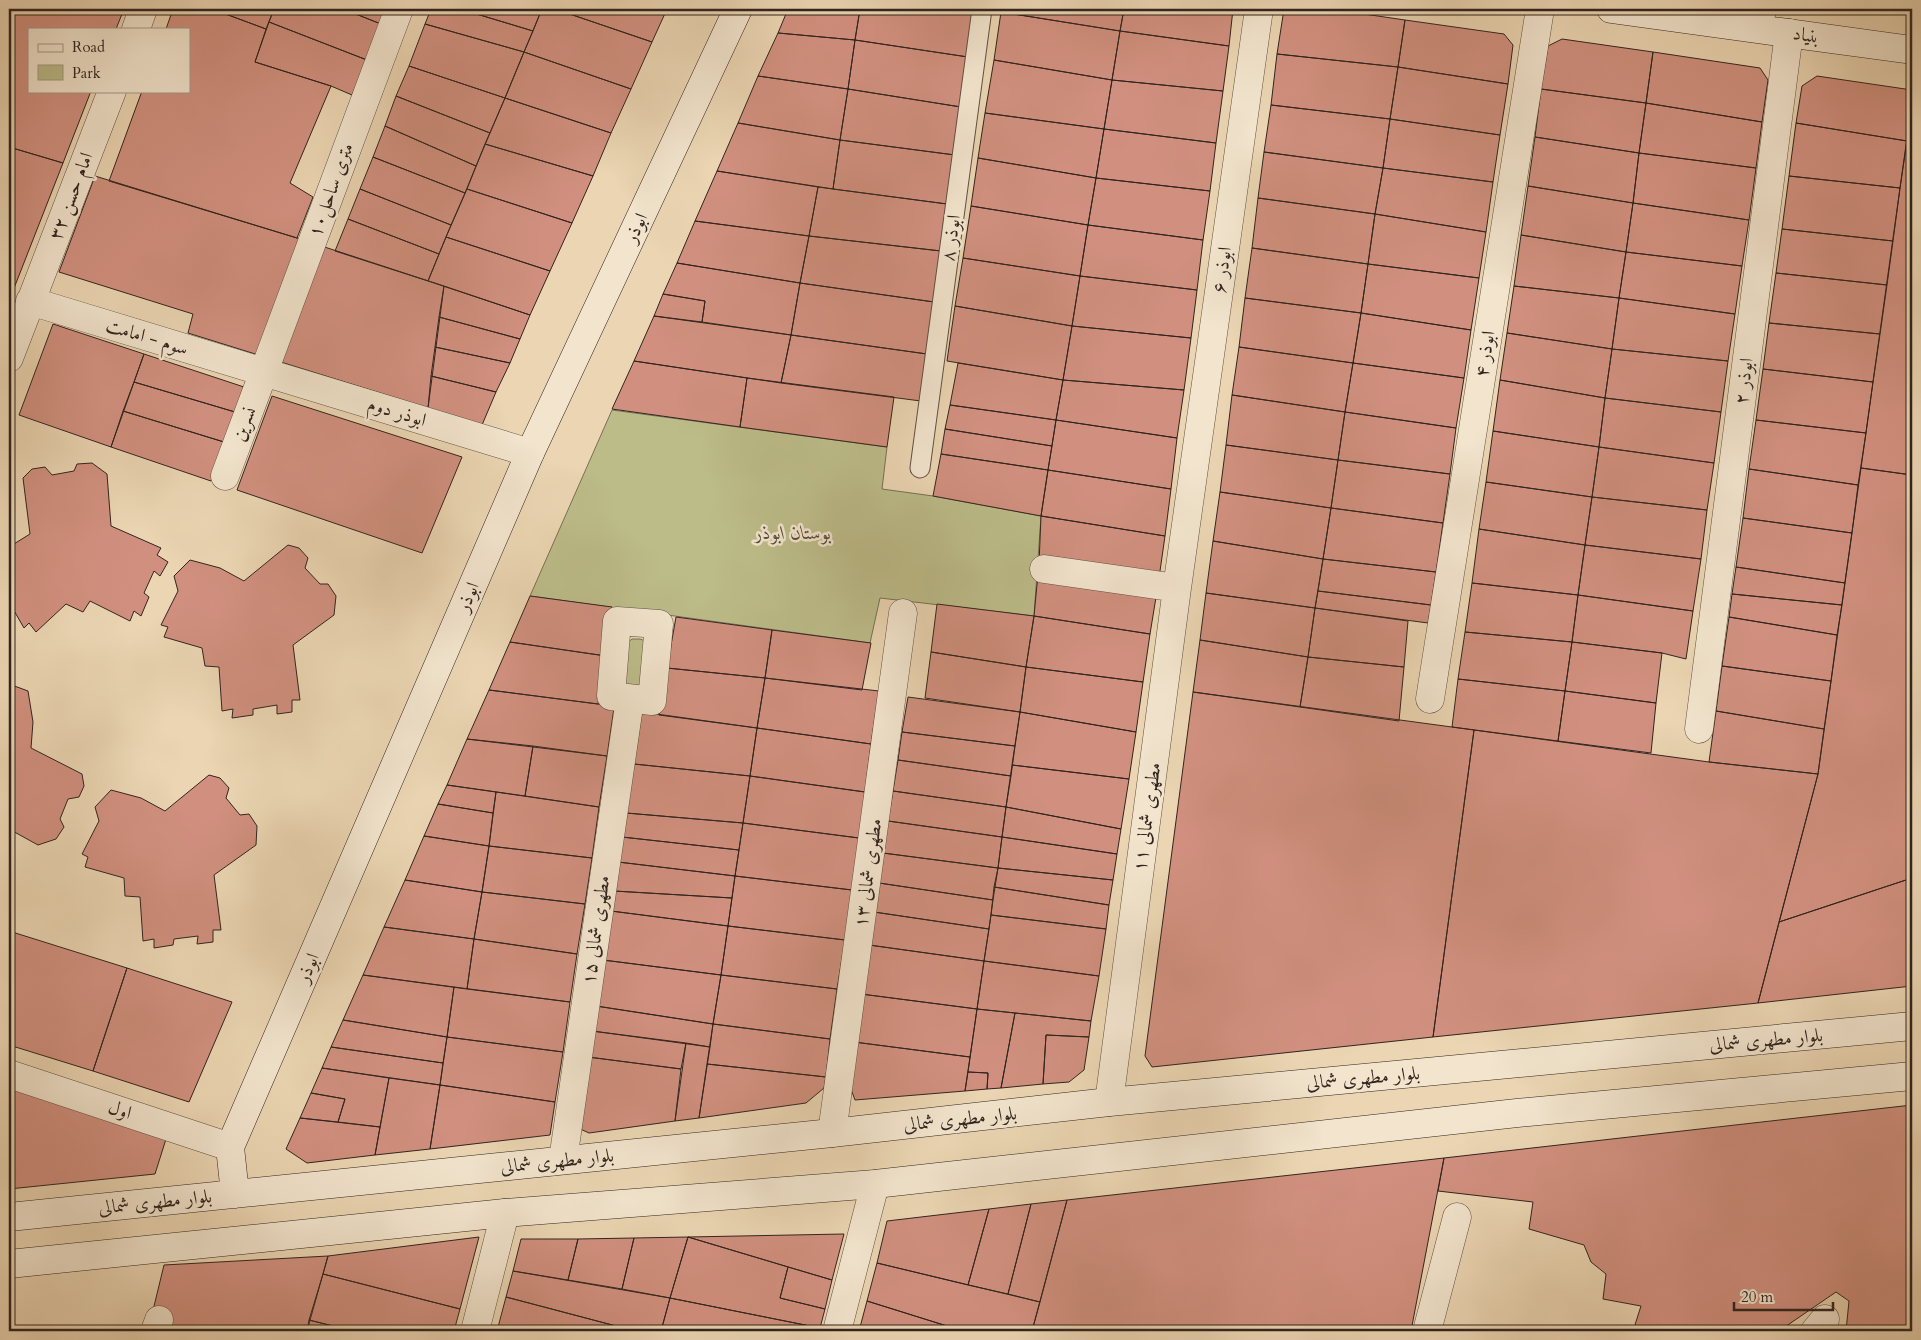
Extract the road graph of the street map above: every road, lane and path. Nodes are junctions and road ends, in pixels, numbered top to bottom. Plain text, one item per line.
1 (143, 9) edge
2 (398, 9) edge
3 (738, 9) edge
4 (982, 9) edge
5 (1259, 9) edge
6 (1540, 9) edge
7 (1611, 9) edge
8 (1758, 18) edge
9 (136, 28) edge
10 (1789, 33) junction
11 (1912, 50) edge
12 (112, 92) edge
13 (30, 301) junction
14 (9, 358) edge
15 (263, 372) junction
16 (530, 453) junction
17 (920, 468) dead end
18 (225, 476) dead end
19 (1185, 532) joint
20 (1044, 569) dead end
21 (1177, 588) junction
22 (904, 613) dead end
23 (630, 699) dead end
24 (1430, 699) dead end
25 (1699, 729) dead end
26 (1912, 1026) edge
27 (9, 1074) edge
28 (1912, 1076) edge
29 (1109, 1102) junction
30 (832, 1133) junction
31 (230, 1147) junction
32 (563, 1160) junction
33 (875, 1184) junction
34 (235, 1194) junction
35 (505, 1213) junction
36 (9, 1217) edge
37 (1457, 1217) dead end
38 (9, 1264) edge
39 (475, 1331) edge
40 (837, 1331) edge
41 (1427, 1331) edge

1 - 9 street
2 - 15 street, ۱۰متری ساحل
3 - 16 street, ابوذر
4 - 17 lane, ابوذر ۸
5 - 19 street, ابوذر ۶
6 - 24 street, ابوذر ۴
7 - 8 street, بنیاد
8 - 10 street, بنیاد
10 - 11 street, بنیاد
10 - 25 street, ابوذر ۲
12 - 13 street, امام حسن ۳۲
13 - 14 street, امام حسن ۳۲
13 - 15 street, سوم - امامت
15 - 16 street, ابوذر دوم
15 - 18 street, نسرین
16 - 31 street, ابوذر
19 - 21 street, مطهری شمالی ۱۱
20 - 21 street
21 - 29 street, مطهری شمالی ۱۱
22 - 30 street, مطهری شمالی ۱۳
23 - 32 street, مطهری شمالی ۱۵
26 - 29 street, بلوار مطهری شمالی
27 - 31 street, اول
28 - 33 street
29 - 30 street, بلوار مطهری شمالی
30 - 32 street, بلوار مطهری شمالی
31 - 34 street, ابوذر
32 - 34 street, بلوار مطهری شمالی
33 - 35 street
33 - 40 street
34 - 36 street, بلوار مطهری شمالی
35 - 38 street
35 - 39 street
37 - 41 street

